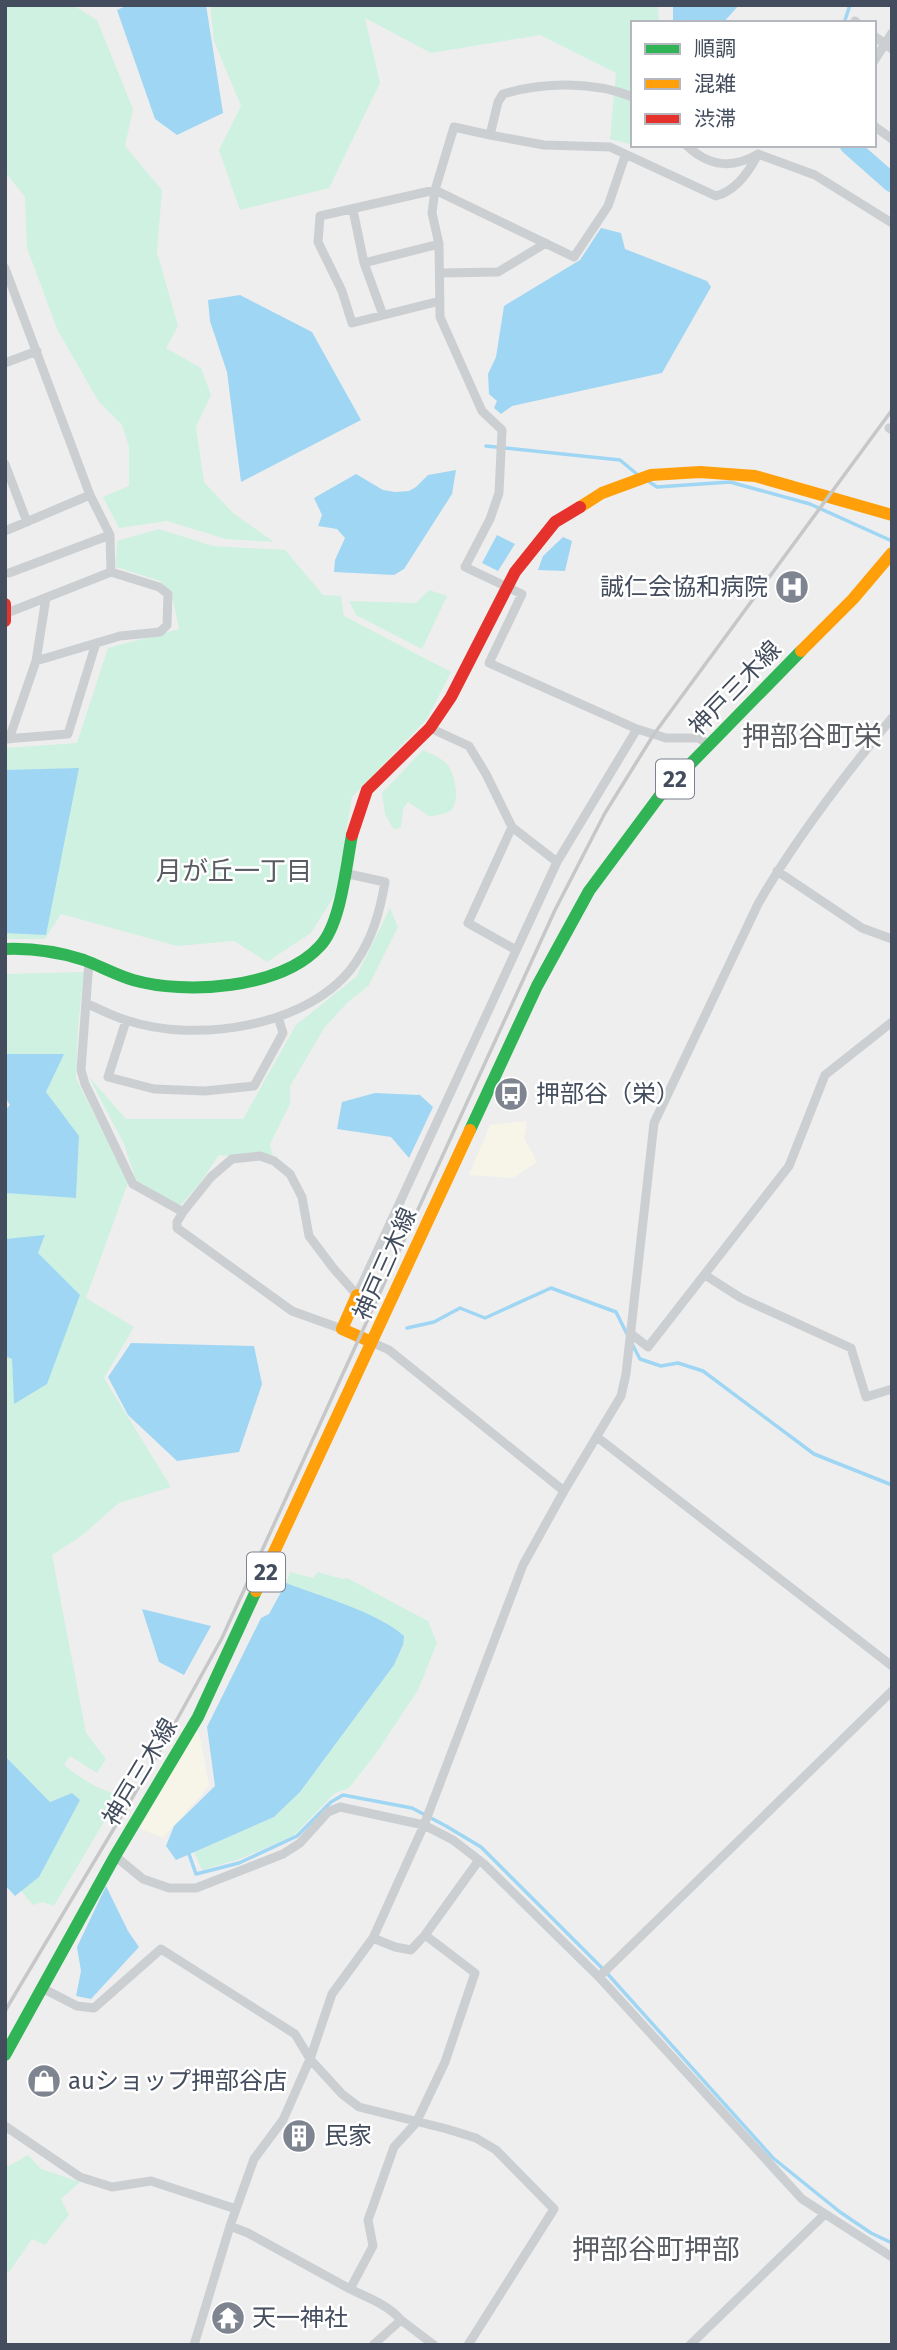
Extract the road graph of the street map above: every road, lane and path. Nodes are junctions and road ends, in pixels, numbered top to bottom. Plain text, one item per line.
1 (892, 33) edge
2 (888, 46) edge
3 (876, 59) edge
4 (631, 96) edge
5 (876, 127) edge
6 (490, 135) junction
7 (892, 139) edge
8 (688, 147) edge
9 (758, 154) junction
10 (625, 156) junction
11 (435, 190) junction
12 (353, 210) junction
13 (892, 223) edge
14 (546, 243) junction
15 (439, 244) junction
16 (363, 263) junction
17 (5, 268) edge
18 (441, 273) junction
19 (440, 301) junction
20 (383, 315) junction
21 (37, 351) junction
22 (5, 363) edge
23 (5, 464) edge
24 (90, 495) junction
25 (892, 516) edge
26 (27, 522) junction
27 (5, 531) edge
28 (110, 535) junction
29 (891, 555) edge
30 (111, 572) junction
31 (9, 573) dead end
32 (505, 586) junction
33 (46, 598) junction
34 (6, 613) edge
35 (96, 643) junction
36 (36, 661) junction
37 (892, 718) edge
38 (430, 728) junction
39 (637, 729) junction
40 (7, 739) edge
41 (709, 745) junction
42 (512, 827) junction
43 (557, 862) junction
44 (777, 871) junction
45 (344, 873) junction
46 (892, 939) edge
47 (5, 950) edge
48 (516, 950) junction
49 (89, 961) junction
50 (86, 1003) junction
51 (278, 1017) junction
52 (126, 1021) junction
53 (892, 1021) edge
54 (183, 1212) junction
55 (705, 1275) junction
56 (357, 1295) junction
57 (342, 1329) junction
58 (630, 1333) junction
59 (370, 1341) junction
60 (892, 1389) edge
61 (597, 1437) junction
62 (564, 1491) junction
63 (892, 1666) edge
64 (892, 1691) edge
65 (424, 1825) junction
66 (115, 1856) junction
67 (478, 1860) junction
68 (425, 1934) junction
69 (373, 1938) junction
70 (599, 1977) junction
71 (42, 1988) junction
72 (5, 2055) edge
73 (310, 2059) junction
74 (416, 2123) junction
75 (5, 2126) edge
76 (236, 2209) junction
77 (825, 2214) junction
78 (230, 2226) junction
79 (892, 2257) edge
80 (350, 2289) junction
81 (401, 2320) junction
82 (194, 2345) edge
83 (373, 2345) edge
84 (434, 2345) edge
85 (468, 2345) edge
86 (691, 2345) edge

1 - 2 street
2 - 3 street
4 - 6 street
5 - 7 street
6 - 10 street
6 - 11 street
8 - 9 street
9 - 10 street
9 - 13 street
10 - 14 street
11 - 12 street
11 - 14 street
11 - 15 street
12 - 16 street
12 - 20 street
14 - 18 street
15 - 16 street
15 - 18 street
16 - 20 street
17 - 21 street
18 - 19 street
19 - 20 street
19 - 32 street
21 - 22 street
21 - 24 street
23 - 26 street
24 - 26 street
24 - 28 street
25 - 32 main road
26 - 27 street
28 - 30 street
28 - 31 street
29 - 41 main road, 神戸三木線 / 22
30 - 33 street
30 - 35 street
32 - 38 main road
32 - 39 street
33 - 34 street
33 - 36 street
35 - 36 street
35 - 40 street
36 - 40 street
37 - 44 street
38 - 42 street
38 - 45 main road
39 - 41 street
39 - 43 street
41 - 59 main road, 神戸三木線 / 22
42 - 43 street
42 - 48 street
43 - 48 street
44 - 46 street
44 - 58 street
45 - 49 main road
45 - 51 street
47 - 49 main road
48 - 56 street
49 - 50 street
50 - 52 street
50 - 54 street
51 - 52 street
51 - 52 street
53 - 55 street
54 - 56 street
54 - 57 street
55 - 58 street
55 - 60 street
56 - 57 main road
57 - 59 main road
58 - 61 street
59 - 62 street
59 - 66 main road, 神戸三木線 / 22
61 - 62 street
61 - 63 street
62 - 65 street
64 - 70 street
65 - 66 street
65 - 67 street
65 - 69 street
66 - 71 main road, 神戸三木線 / 22
67 - 68 street
67 - 70 street
68 - 69 street
68 - 74 street
69 - 73 street
70 - 77 street
71 - 72 main road, 神戸三木線 / 22
71 - 73 street
73 - 74 street
73 - 76 street
74 - 80 street
74 - 85 street
75 - 76 street
76 - 78 street
77 - 79 street
77 - 86 street
78 - 80 street
78 - 82 street
80 - 81 street
81 - 83 street
81 - 84 street

